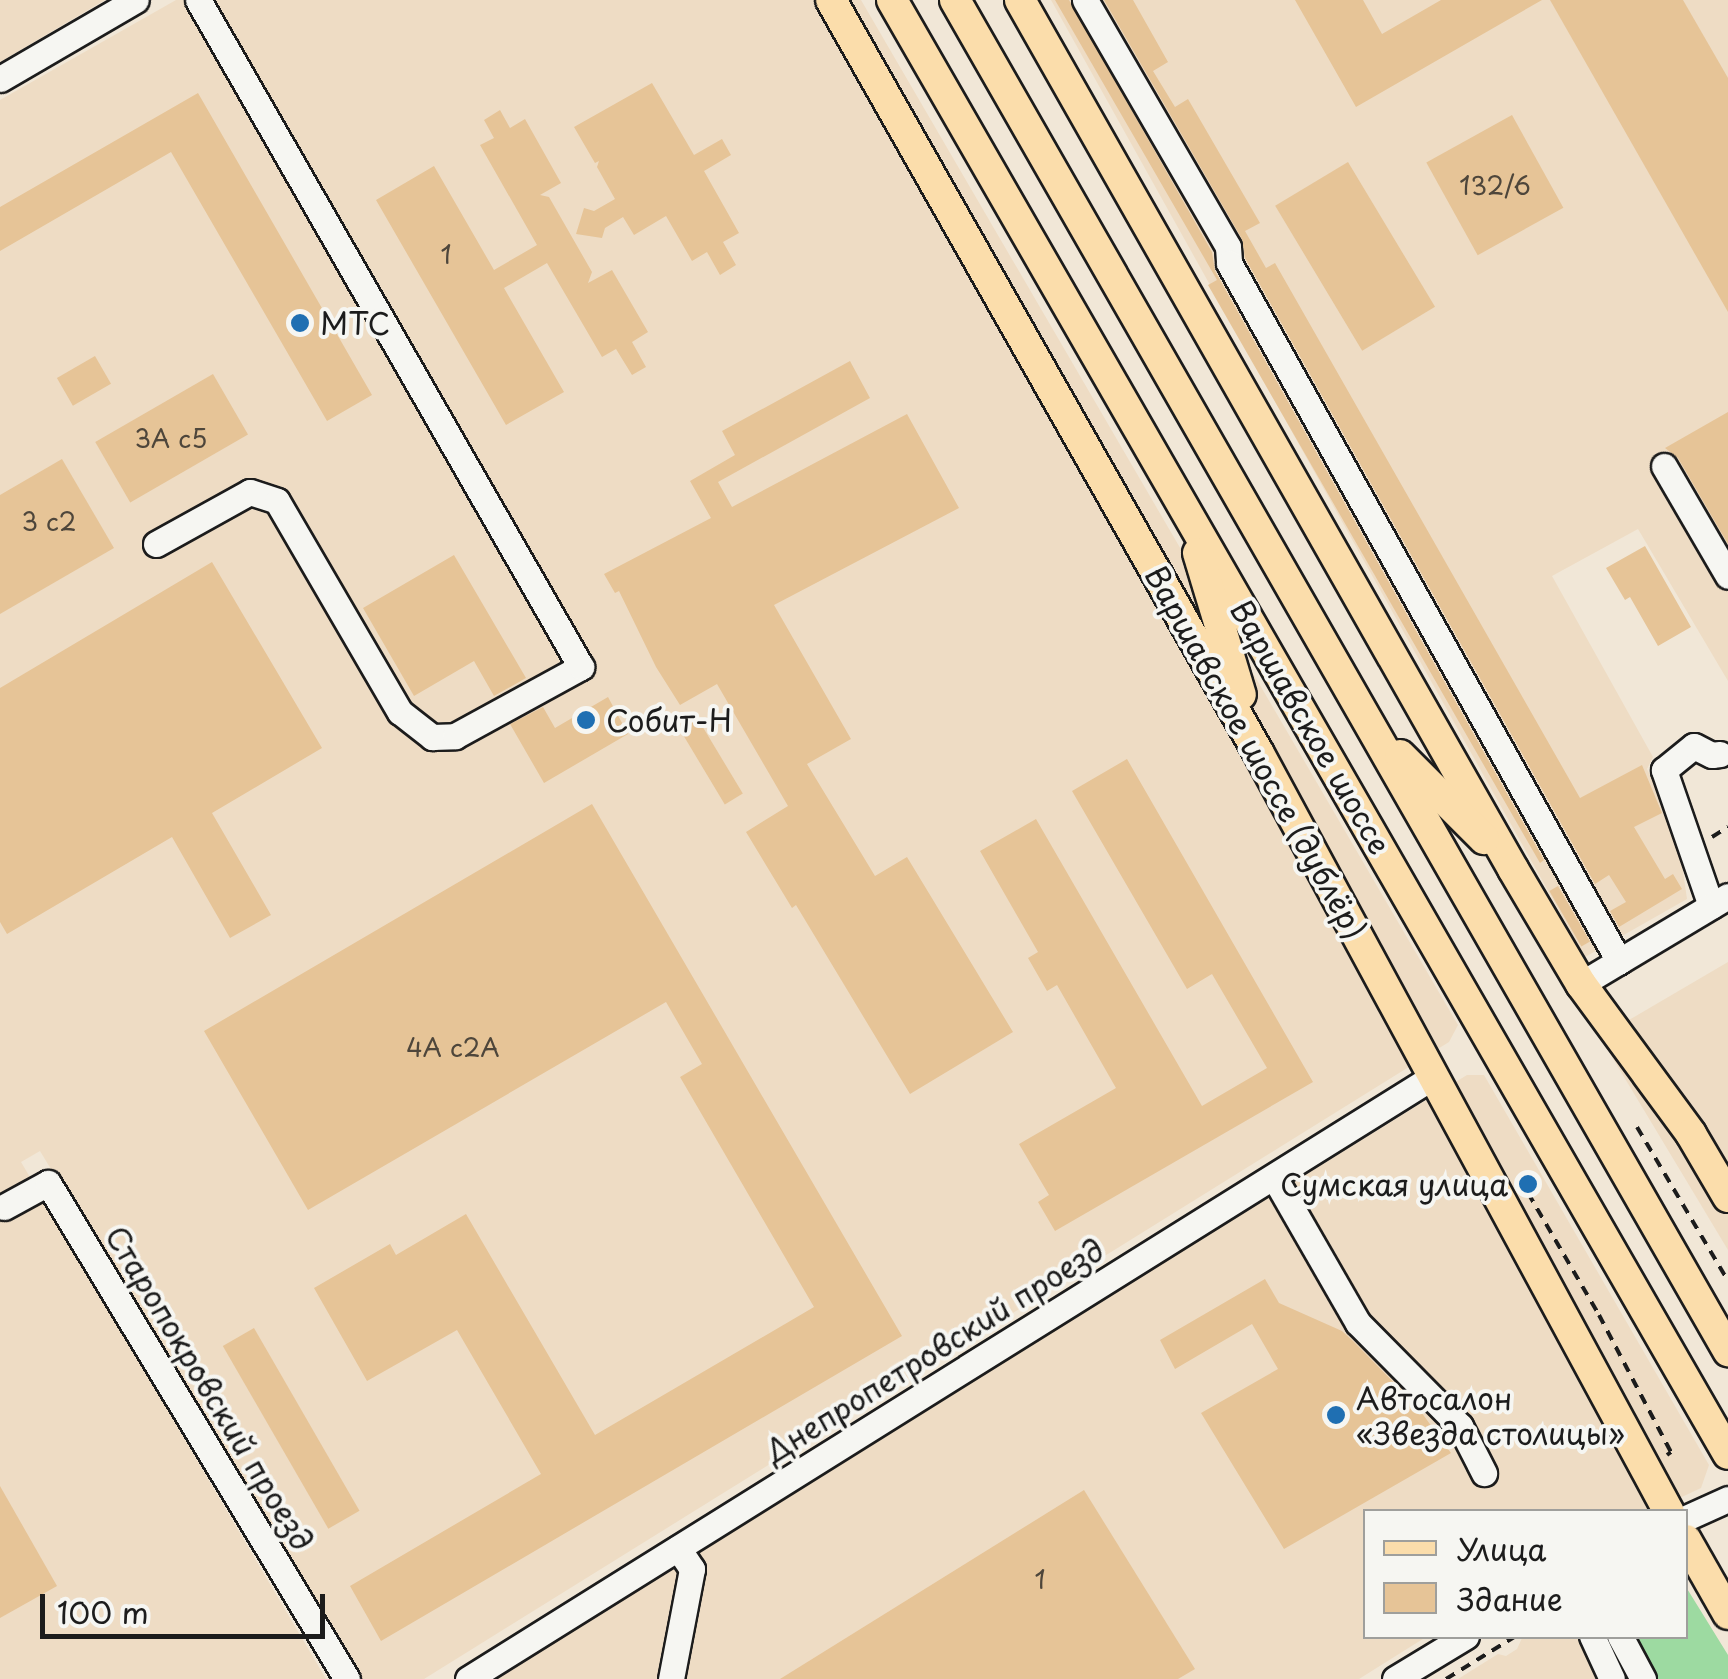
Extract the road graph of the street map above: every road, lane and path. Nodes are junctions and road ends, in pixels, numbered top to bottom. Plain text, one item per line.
1 (136, 0) edge
2 (198, 0) edge
3 (831, 0) edge
4 (892, 0) edge
5 (955, 0) edge
6 (1020, 0) edge
7 (1085, 0) edge
8 (0, 79) edge
9 (1664, 466) dead end
10 (1182, 502) junction
11 (156, 544) dead end
12 (1728, 576) edge
13 (1369, 725) junction
14 (1719, 742) dead end
15 (1258, 752) junction
16 (1513, 869) junction
17 (1720, 901) edge
18 (1620, 961) junction
19 (1581, 984) junction
20 (1434, 1076) junction
21 (1638, 1126) dead end
22 (1274, 1177) junction
23 (1528, 1193) dead end
24 (1728, 1197) edge
25 (4, 1207) dead end
26 (1728, 1282) edge
27 (1728, 1351) edge
28 (1671, 1452) dead end
29 (1728, 1454) edge
30 (1484, 1473) dead end
31 (1728, 1499) edge
32 (1668, 1509) edge
33 (1688, 1517) edge
34 (1688, 1544) edge
35 (678, 1548) junction
36 (1728, 1614) edge
37 (1456, 1639) edge
38 (1511, 1639) edge
39 (1593, 1639) edge
40 (1622, 1639) edge
41 (1423, 1649) edge
42 (347, 1679) edge
43 (468, 1679) edge
44 (671, 1679) edge
45 (1394, 1679) edge
46 (1446, 1679) edge
47 (1612, 1679) edge
48 (1643, 1679) edge

1 - 8 street
2 - 11 street
3 - 15 main road, Варшавское шоссе (дублёр)
4 - 10 main road, Варшавское шоссе
5 - 13 main road, Варшавское шоссе
6 - 16 main road
7 - 18 street
9 - 12 street
10 - 15 main road
10 - 29 main road, Варшавское шоссе
13 - 16 main road
13 - 27 main road, Варшавское шоссе
14 - 17 street
15 - 20 main road, Варшавское шоссе (дублёр)
16 - 19 main road
17 - 18 street
18 - 19 street
19 - 24 main road
20 - 22 street, Днепропетровский проезд
20 - 32 main road, Варшавское шоссе (дублёр)
21 - 26 path
22 - 30 street
22 - 35 street, Днепропетровский проезд
23 - 28 path
25 - 42 street, Старопокровский проезд
31 - 33 street
34 - 36 main road
35 - 43 street, Днепропетровский проезд
35 - 44 street
37 - 41 street
38 - 46 path
39 - 47 street
40 - 48 street
41 - 45 street

